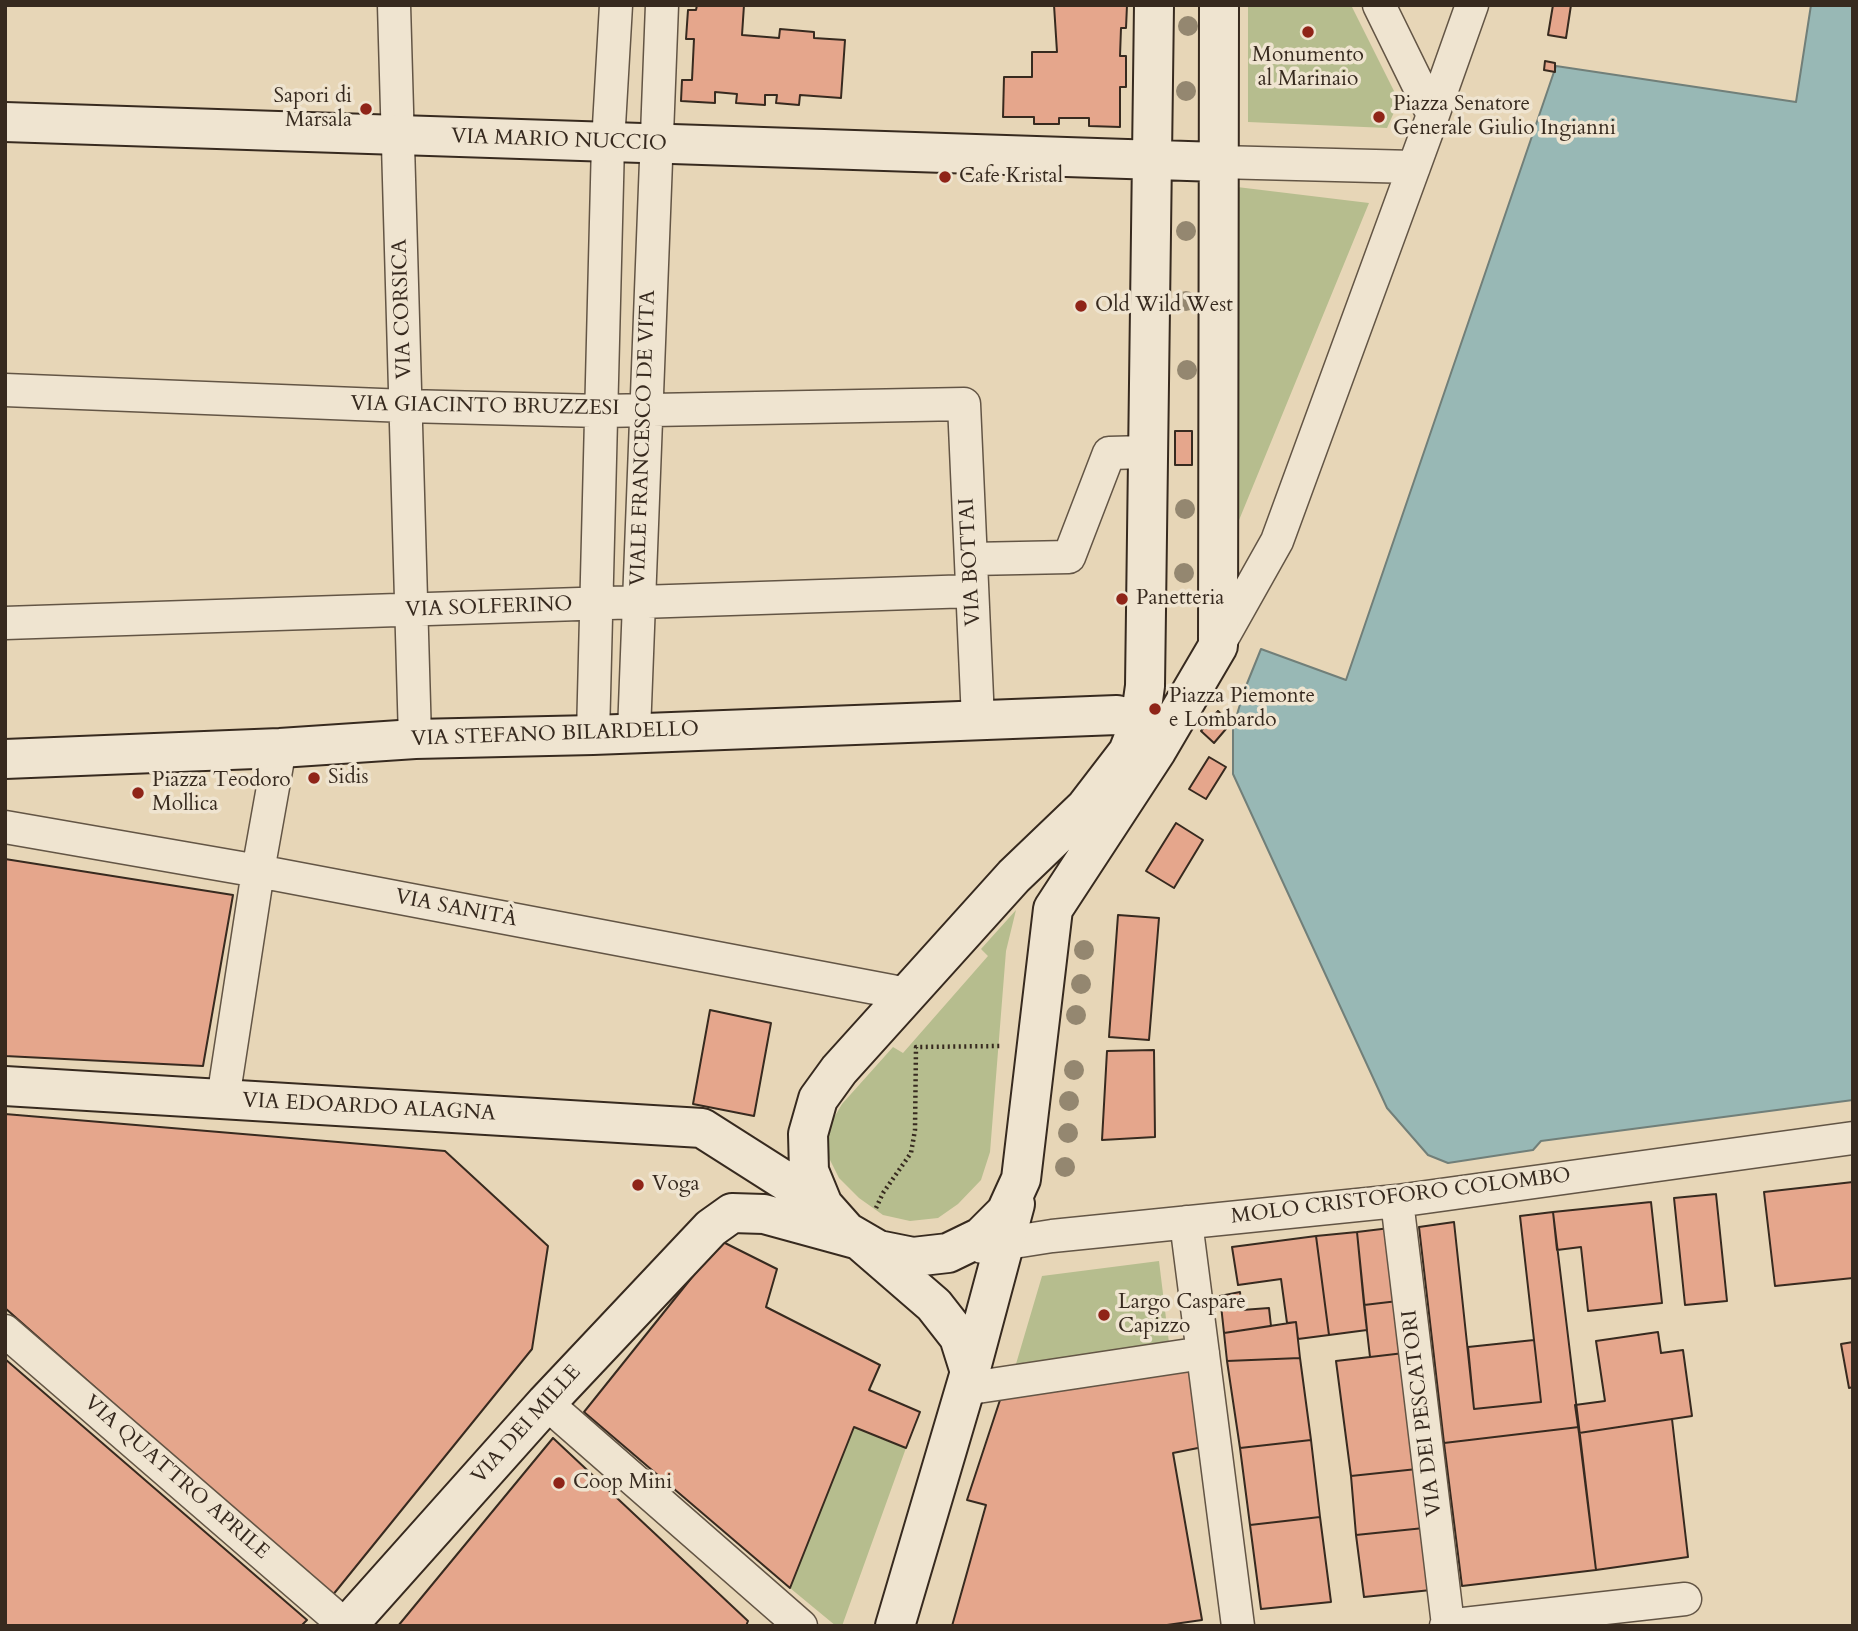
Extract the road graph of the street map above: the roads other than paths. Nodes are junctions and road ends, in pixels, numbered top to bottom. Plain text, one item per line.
1 (394, 5) edge
2 (616, 5) edge
3 (662, 5) edge
4 (1154, 5) edge
5 (1219, 5) edge
6 (1379, 5) edge
7 (1472, 5) edge
8 (1433, 115) junction
9 (5, 122) edge
10 (398, 135) junction
11 (608, 144) junction
12 (655, 144) junction
13 (1153, 160) junction
14 (1218, 162) junction
15 (1414, 167) junction
16 (5, 390) edge
17 (964, 404) joint
18 (406, 407) junction
19 (601, 411) junction
20 (645, 411) junction
21 (1147, 452) junction
22 (971, 559) junction
23 (972, 591) junction
24 (639, 602) junction
25 (597, 605) junction
26 (411, 610) junction
27 (5, 623) edge
28 (1218, 646) junction
29 (978, 720) junction
30 (1134, 729) junction
31 (634, 732) junction
32 (593, 735) junction
33 (415, 739) junction
34 (280, 748) junction
35 (5, 759) edge
36 (5, 827) edge
37 (258, 871) junction
38 (906, 994) junction
39 (5, 1086) edge
40 (223, 1099) junction
41 (1853, 1138) edge
42 (1021, 1180) junction
43 (1397, 1200) junction
44 (823, 1205) junction
45 (1186, 1223) junction
46 (867, 1226) junction
47 (1006, 1242) junction
48 (948, 1253) junction
49 (5, 1331) edge
50 (1203, 1353) junction
51 (967, 1381) junction
52 (546, 1403) junction
53 (1685, 1599) dead end
54 (346, 1626) edge
55 (801, 1626) edge
56 (895, 1626) edge
57 (1238, 1626) edge
58 (1447, 1626) edge

1 - 10 street, VIA CORSICA
2 - 11 street, VIALE FRANCESCO DE VITA
3 - 12 street, VIALE FRANCESCO DE VITA
4 - 13 main road
5 - 14 main road
6 - 8 street
7 - 8 street
8 - 15 street
9 - 10 main road, VIA MARIO NUCCIO
10 - 11 main road, VIA MARIO NUCCIO
10 - 18 street, VIA CORSICA
11 - 12 main road, VIA MARIO NUCCIO
11 - 19 street, VIALE FRANCESCO DE VITA
12 - 13 main road, VIA MARIO NUCCIO
12 - 20 street, VIALE FRANCESCO DE VITA
13 - 14 main road, VIA MARIO NUCCIO
13 - 21 main road
14 - 15 street
14 - 28 main road
15 - 28 street
16 - 18 street, VIA GIACINTO BRUZZESI
17 - 20 street, VIA GIACINTO BRUZZESI
17 - 22 street, VIA BOTTAI
18 - 19 street, VIA GIACINTO BRUZZESI
18 - 26 street, VIA CORSICA
19 - 20 street, VIA GIACINTO BRUZZESI
19 - 25 street, VIALE FRANCESCO DE VITA
20 - 24 street, VIALE FRANCESCO DE VITA
21 - 22 street
21 - 30 main road
22 - 23 street, VIA BOTTAI
23 - 24 street, VIA SOLFERINO
23 - 29 street, VIA BOTTAI
24 - 25 street, VIA SOLFERINO
24 - 31 street, VIALE FRANCESCO DE VITA
25 - 26 street, VIA SOLFERINO
25 - 32 street, VIALE FRANCESCO DE VITA
26 - 27 street, VIA SOLFERINO
26 - 33 street, VIA CORSICA
28 - 30 main road
29 - 30 main road, VIA STEFANO BILARDELLO
29 - 31 main road, VIA STEFANO BILARDELLO
30 - 38 main road
30 - 42 main road
31 - 32 main road, VIA STEFANO BILARDELLO
32 - 33 main road, VIA STEFANO BILARDELLO
33 - 34 main road, VIA STEFANO BILARDELLO
34 - 35 main road, VIA STEFANO BILARDELLO
34 - 37 street
36 - 37 street, VIA SANITÀ
37 - 38 street, VIA SANITÀ
37 - 40 street
38 - 44 main road
39 - 40 main road, VIA EDOARDO ALAGNA
40 - 44 main road, VIA EDOARDO ALAGNA
41 - 43 street, MOLO CRISTOFORO COLOMBO
42 - 47 main road
42 - 48 main road
43 - 45 street, MOLO CRISTOFORO COLOMBO
43 - 58 street, VIA DEI PESCATORI
44 - 46 main road
45 - 47 street, MOLO CRISTOFORO COLOMBO
45 - 50 street
46 - 48 main road
46 - 51 main road
46 - 52 main road, VIA DEI MILLE
47 - 48 street, MOLO CRISTOFORO COLOMBO
47 - 51 main road
49 - 54 street, VIA QUATTRO APRILE
50 - 51 street
50 - 57 street
51 - 56 main road
52 - 54 main road, VIA DEI MILLE
52 - 55 street
53 - 58 street

